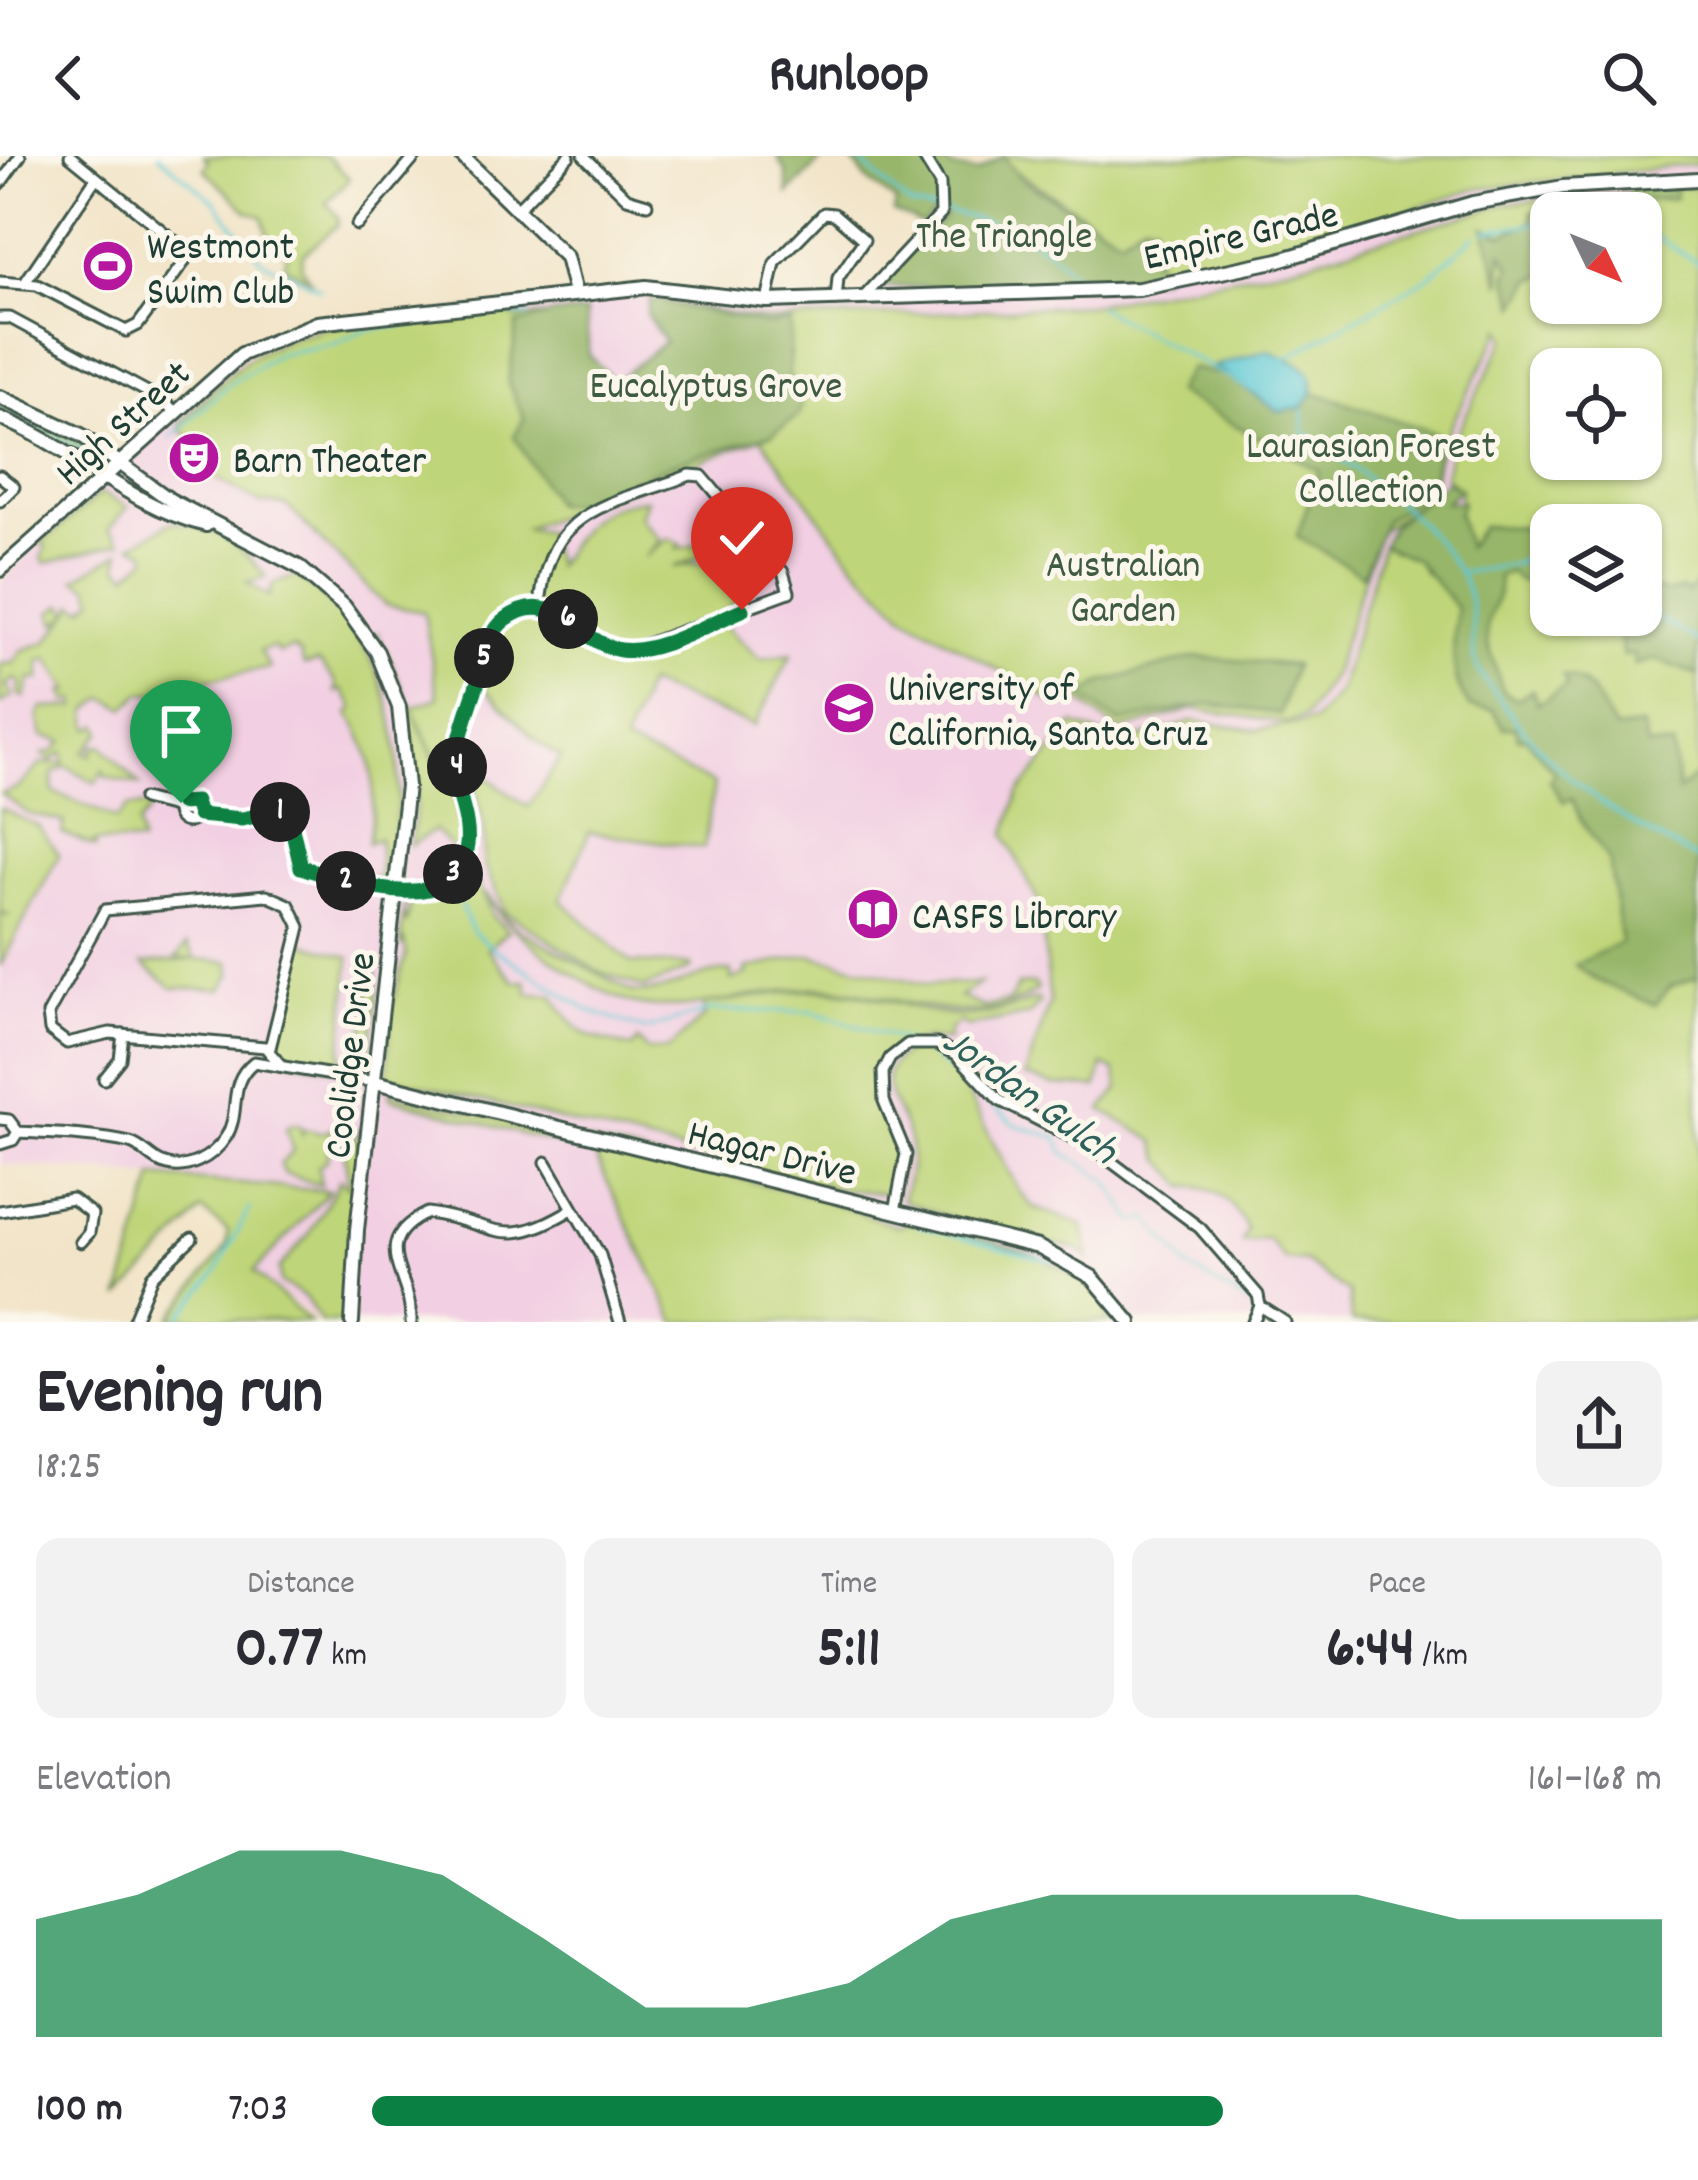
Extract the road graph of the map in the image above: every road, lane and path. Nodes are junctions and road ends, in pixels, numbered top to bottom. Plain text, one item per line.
1 (20, 156) edge
2 (70, 156) edge
3 (416, 156) edge
4 (462, 156) edge
5 (569, 156) edge
6 (584, 156) edge
7 (923, 156) edge
8 (96, 178) junction
9 (1698, 179) edge
10 (0, 184) edge
11 (647, 204) dead end
12 (517, 209) junction
13 (357, 225) dead end
14 (26, 281) junction
15 (0, 282) edge
16 (575, 293) junction
17 (862, 299) junction
18 (836, 300) junction
19 (766, 302) junction
20 (0, 318) edge
21 (0, 397) edge
22 (175, 414) junction
23 (0, 418) edge
24 (119, 461) junction
25 (0, 476) edge
26 (102, 478) junction
27 (0, 501) edge
28 (213, 525) junction
29 (0, 570) edge
30 (540, 608) junction
31 (143, 799) dead end
32 (396, 891) junction
33 (123, 1034) junction
34 (270, 1048) junction
35 (279, 1063) junction
36 (104, 1079) dead end
37 (375, 1082) junction
38 (0, 1119) edge
39 (18, 1132) junction
40 (0, 1144) edge
41 (546, 1162) dead end
42 (572, 1209) junction
43 (0, 1211) edge
44 (895, 1211) junction
45 (192, 1238) dead end
46 (81, 1242) dead end
47 (1260, 1306) junction
48 (133, 1322) edge
49 (352, 1322) edge
50 (411, 1322) edge
51 (620, 1322) edge
52 (1130, 1322) edge
53 (1253, 1322) edge
54 (1286, 1322) edge

1 - 10 street
2 - 8 street
3 - 13 street
4 - 12 main road
5 - 12 street
6 - 11 street
7 - 17 street
8 - 14 street
8 - 14 street
9 - 17 main road, Empire Grade
12 - 16 main road
14 - 15 street
16 - 19 main road, Empire Grade
16 - 22 main road, High Street
17 - 18 main road, Empire Grade
18 - 19 main road, Empire Grade
18 - 19 street
20 - 22 street
21 - 24 main road, Coolidge Drive
22 - 24 main road, High Street
23 - 26 main road, Coolidge Drive
24 - 26 main road, High Street
24 - 28 main road, Coolidge Drive
25 - 27 street
26 - 28 main road, Coolidge Drive
26 - 29 main road, High Street
28 - 32 main road, Coolidge Drive
30 - 30 street
30 - 32 street
31 - 32 street
32 - 37 main road, Coolidge Drive
33 - 34 street
33 - 34 street
33 - 36 street
34 - 35 street
35 - 37 street
35 - 39 street
37 - 44 main road, Hagar Drive
37 - 49 main road, Coolidge Drive
38 - 39 street
39 - 40 street
41 - 42 street
42 - 50 street
42 - 51 street
43 - 46 street
44 - 47 street
44 - 52 main road, Hagar Drive
45 - 48 street
47 - 53 street
47 - 54 street

